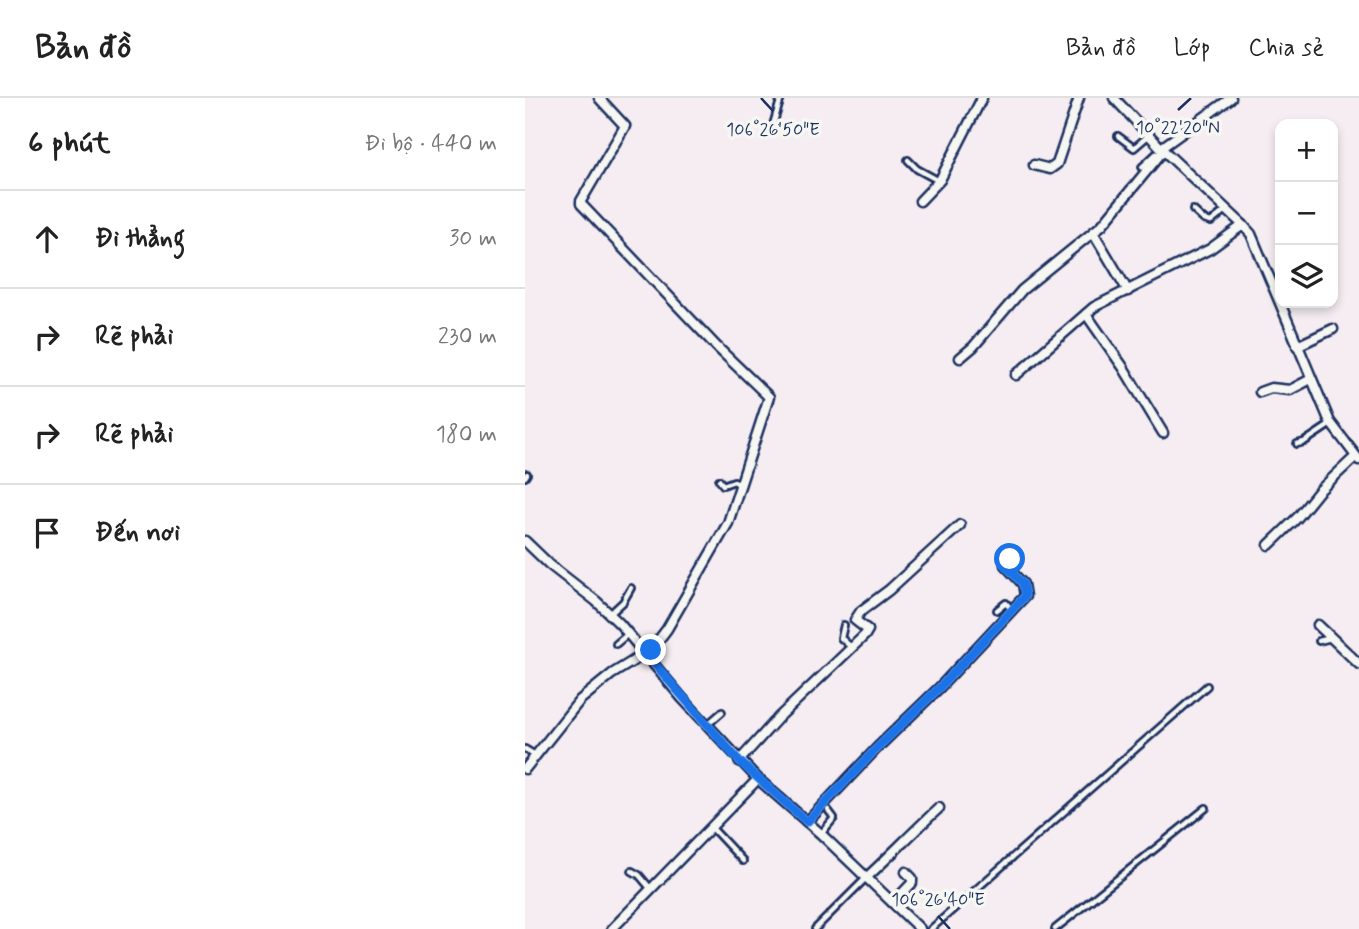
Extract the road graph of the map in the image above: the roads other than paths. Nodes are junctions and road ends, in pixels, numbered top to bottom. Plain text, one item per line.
1 (599, 98) edge
2 (781, 98) edge
3 (982, 98) edge
4 (1079, 98) edge
5 (1231, 98) edge
6 (1119, 100) edge
7 (773, 125) dead end
8 (1149, 135) junction
9 (1118, 136) dead end
10 (1162, 149) junction
11 (908, 160) dead end
12 (1034, 164) dead end
13 (1142, 167) dead end
14 (939, 181) junction
15 (920, 201) dead end
16 (1193, 210) dead end
17 (1226, 210) junction
18 (1243, 225) junction
19 (1093, 232) junction
20 (1128, 291) junction
21 (1086, 314) junction
22 (1333, 329) dead end
23 (1297, 346) junction
24 (960, 358) dead end
25 (1016, 375) dead end
26 (1311, 379) junction
27 (1259, 392) dead end
28 (1331, 424) junction
29 (1163, 433) dead end
30 (1297, 443) dead end
31 (1357, 458) edge
32 (719, 480) dead end
33 (741, 487) junction
34 (960, 525) dead end
35 (525, 541) edge
36 (1269, 545) dead end
37 (1010, 559) dead end
38 (631, 588) dead end
39 (997, 610) dead end
40 (1011, 610) junction
41 (610, 614) junction
42 (844, 625) dead end
43 (1318, 625) dead end
44 (628, 634) junction
45 (1332, 638) junction
46 (1319, 641) dead end
47 (616, 644) dead end
48 (852, 648) junction
49 (645, 653) junction
50 (1359, 664) edge
51 (1207, 686) dead end
52 (722, 712) dead end
53 (706, 725) junction
54 (525, 749) edge
55 (535, 755) junction
56 (739, 761) junction
57 (525, 769) edge
58 (758, 779) junction
59 (939, 808) dead end
60 (1206, 808) dead end
61 (828, 810) dead end
62 (807, 822) junction
63 (711, 828) junction
64 (821, 834) junction
65 (743, 861) dead end
66 (632, 872) dead end
67 (906, 872) dead end
68 (866, 878) junction
69 (651, 889) junction
70 (893, 903) junction
71 (612, 929) edge
72 (815, 929) edge
73 (920, 929) edge
74 (932, 929) edge
75 (1055, 929) edge

1 - 33 street
2 - 7 lane
3 - 14 street
4 - 12 street
5 - 10 street
6 - 8 street
8 - 9 lane
8 - 10 street
10 - 13 lane
10 - 17 street
10 - 19 street
11 - 14 lane
14 - 15 street
16 - 17 lane
17 - 18 street
18 - 20 street
18 - 23 street
19 - 20 street
19 - 24 street
20 - 21 street
21 - 25 street
21 - 29 street
22 - 23 street
23 - 26 street
26 - 27 street
26 - 28 street
28 - 30 lane
28 - 31 street
31 - 36 street
32 - 33 lane
33 - 49 street
34 - 48 street
35 - 41 street
37 - 40 street
38 - 41 lane
39 - 40 lane
40 - 62 street
41 - 44 street
42 - 48 lane
43 - 45 street
44 - 47 lane
44 - 49 street
45 - 46 lane
45 - 50 street
48 - 56 street
49 - 53 street
49 - 55 street
51 - 74 lane
52 - 53 lane
53 - 56 street
54 - 55 lane
55 - 57 street
56 - 58 street
58 - 62 street
58 - 63 street
59 - 68 street
60 - 75 lane
61 - 64 lane
62 - 64 street
63 - 65 lane
63 - 69 street
64 - 68 street
66 - 69 lane
67 - 70 street
68 - 70 street
68 - 72 lane
69 - 71 street
70 - 73 street

